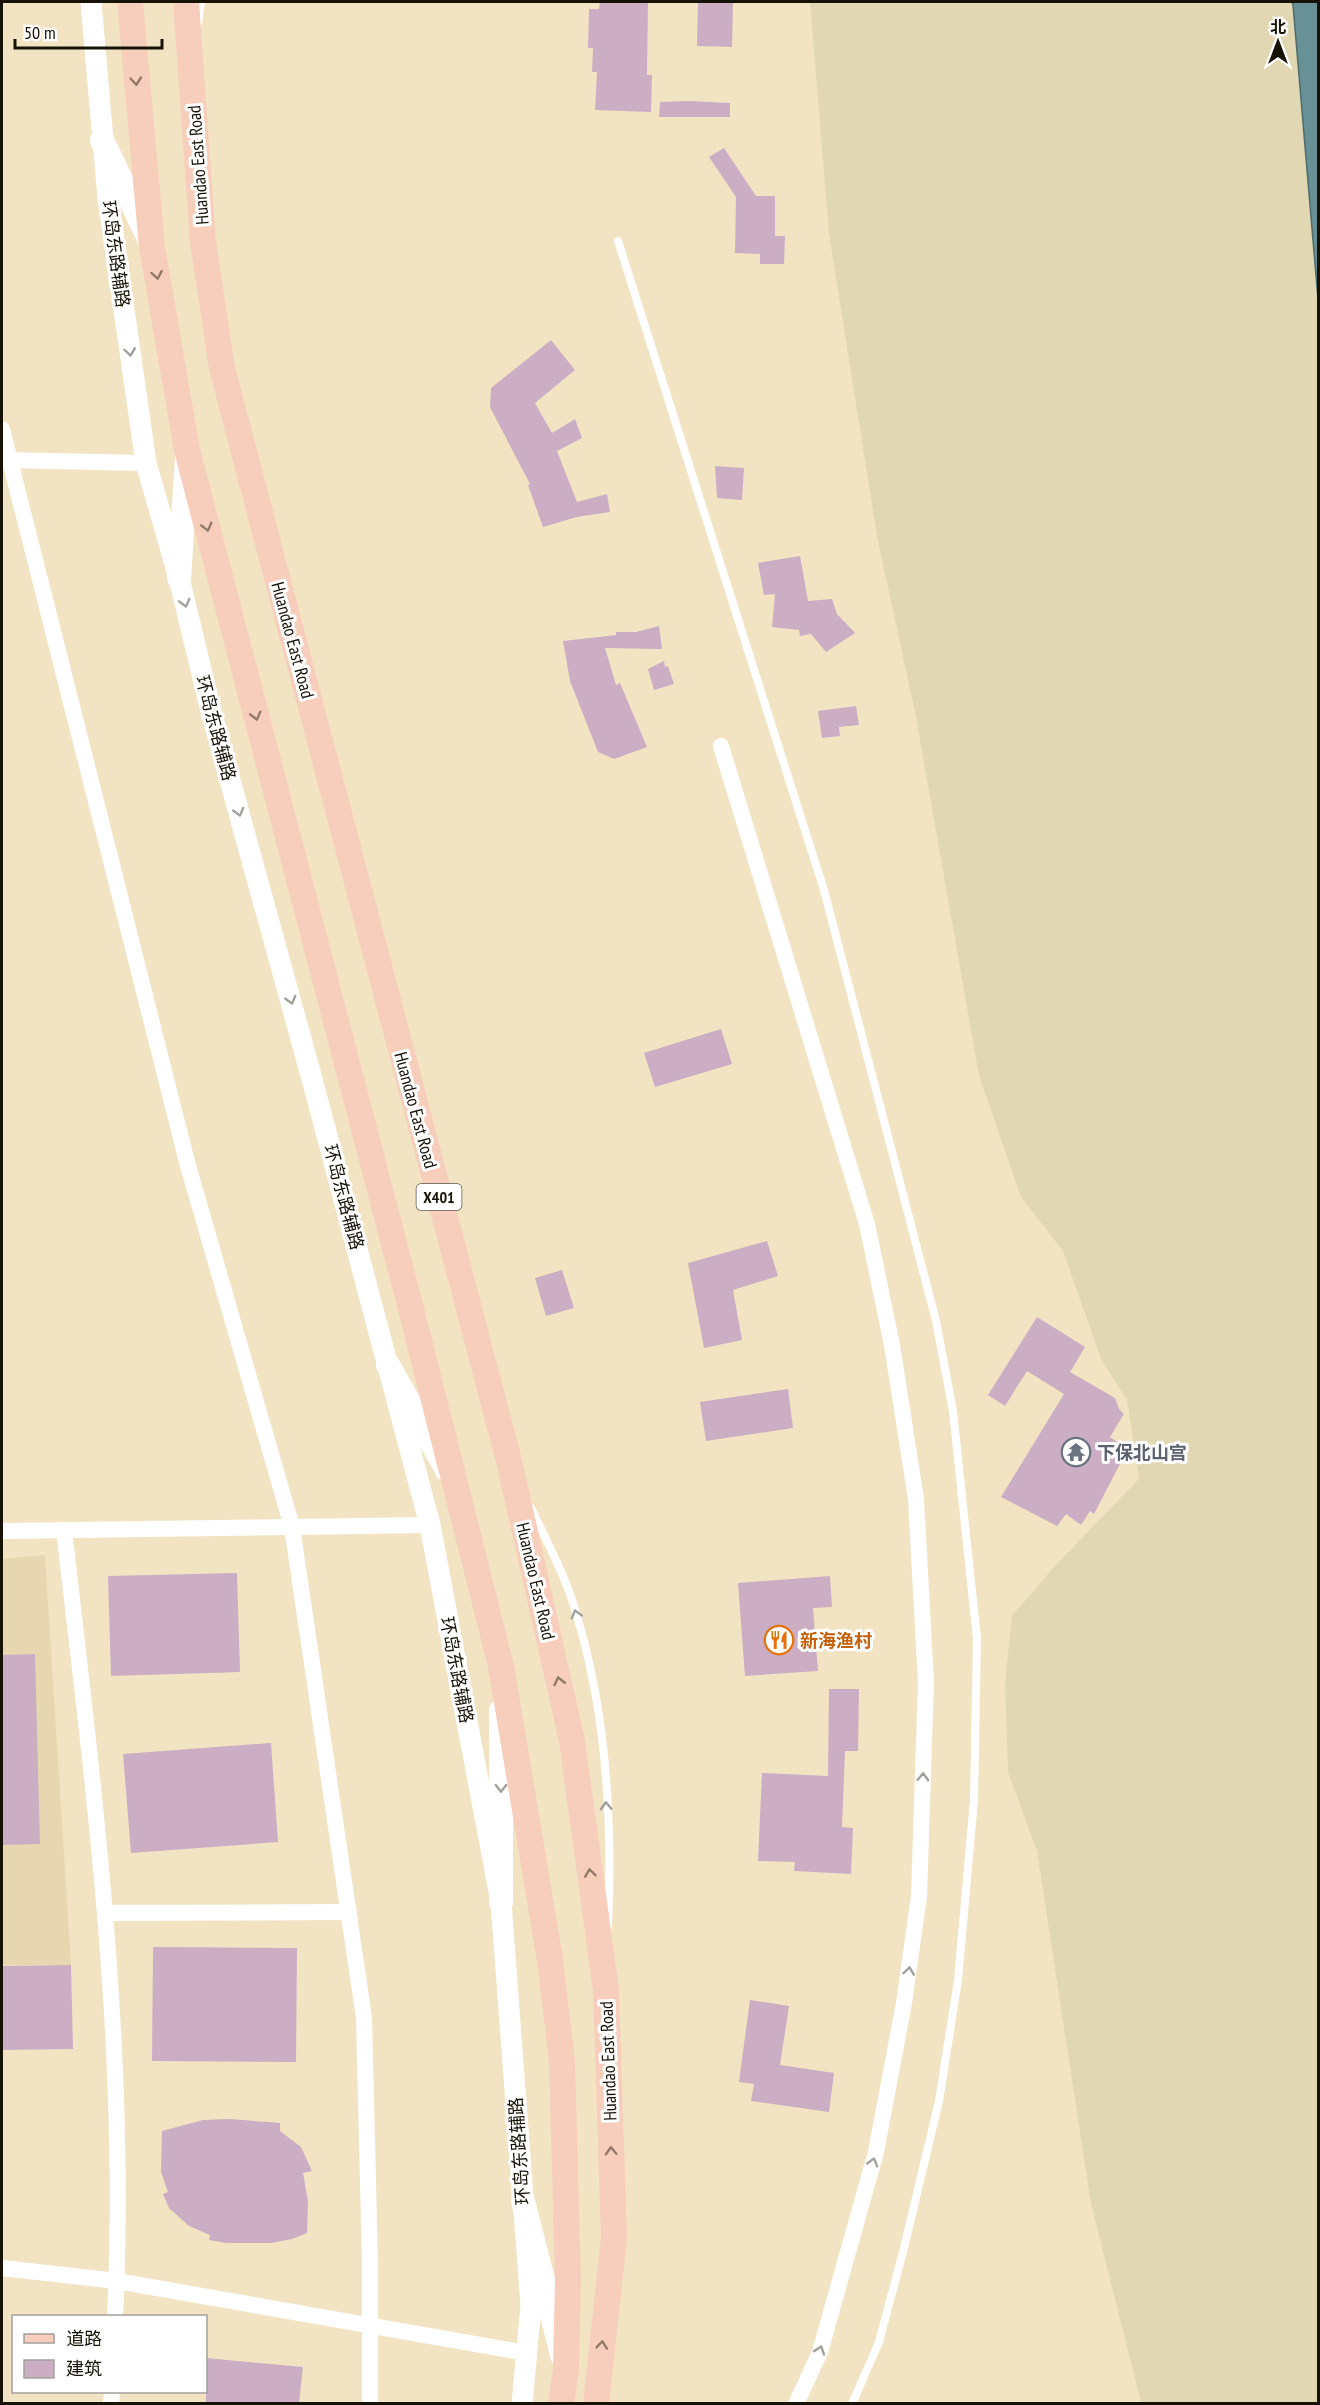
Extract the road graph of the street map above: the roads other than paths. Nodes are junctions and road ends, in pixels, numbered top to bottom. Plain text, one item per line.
1 (92, 2) edge
2 (130, 2) edge
3 (186, 2) edge
4 (201, 2) edge
5 (192, 74) junction
6 (102, 140) junction
7 (618, 241) dead end
8 (152, 247) junction
9 (2, 429) edge
10 (188, 450) junction
11 (5, 459) edge
12 (146, 463) junction
13 (178, 578) junction
14 (721, 746) dead end
15 (388, 1365) junction
16 (509, 1461) junction
17 (455, 1483) junction
18 (429, 1525) junction
19 (292, 1527) junction
20 (64, 1530) junction
21 (2, 1532) edge
22 (501, 1666) junction
23 (501, 1902) junction
24 (349, 1912) junction
25 (105, 1913) junction
26 (606, 1990) junction
27 (523, 2201) junction
28 (2, 2268) edge
29 (117, 2282) junction
30 (116, 2315) edge
31 (527, 2353) junction
32 (566, 2369) junction
33 (370, 2403) edge
34 (522, 2403) edge
35 (561, 2403) edge
36 (596, 2403) edge
37 (796, 2403) edge
38 (852, 2403) edge

1 - 6 street, 环岛东路辅路
2 -> 8 main road
3 - 5 main road, Huandao East Road / X401
4 - 5 lane
5 - 16 main road, Huandao East Road / X401
6 - 8 main road
6 -> 12 street, 环岛东路辅路
7 - 38 lane
8 -> 10 main road
9 - 11 street
10 - 13 main road
10 -> 17 main road
11 - 12 street
11 - 19 street
12 - 13 street, 环岛东路辅路
13 -> 15 street, 环岛东路辅路
37 -> 14 street
15 - 17 main road
15 - 18 street, 环岛东路辅路
26 -> 16 main road, Huandao East Road / X401
26 -> 16 lane
17 - 22 main road
18 - 19 street
18 - 23 street, 环岛东路辅路
19 - 20 street
19 - 24 street
20 - 21 street
20 - 25 street
22 -> 23 main road
22 - 32 main road
23 - 27 street, 环岛东路辅路
24 - 25 street
24 - 33 street
25 - 29 street
36 -> 26 main road, Huandao East Road / X401
27 - 31 street, 环岛东路辅路
27 - 32 main road
28 - 29 street
29 - 30 street
29 - 31 street
31 - 34 street, 环岛东路辅路
32 - 35 main road

